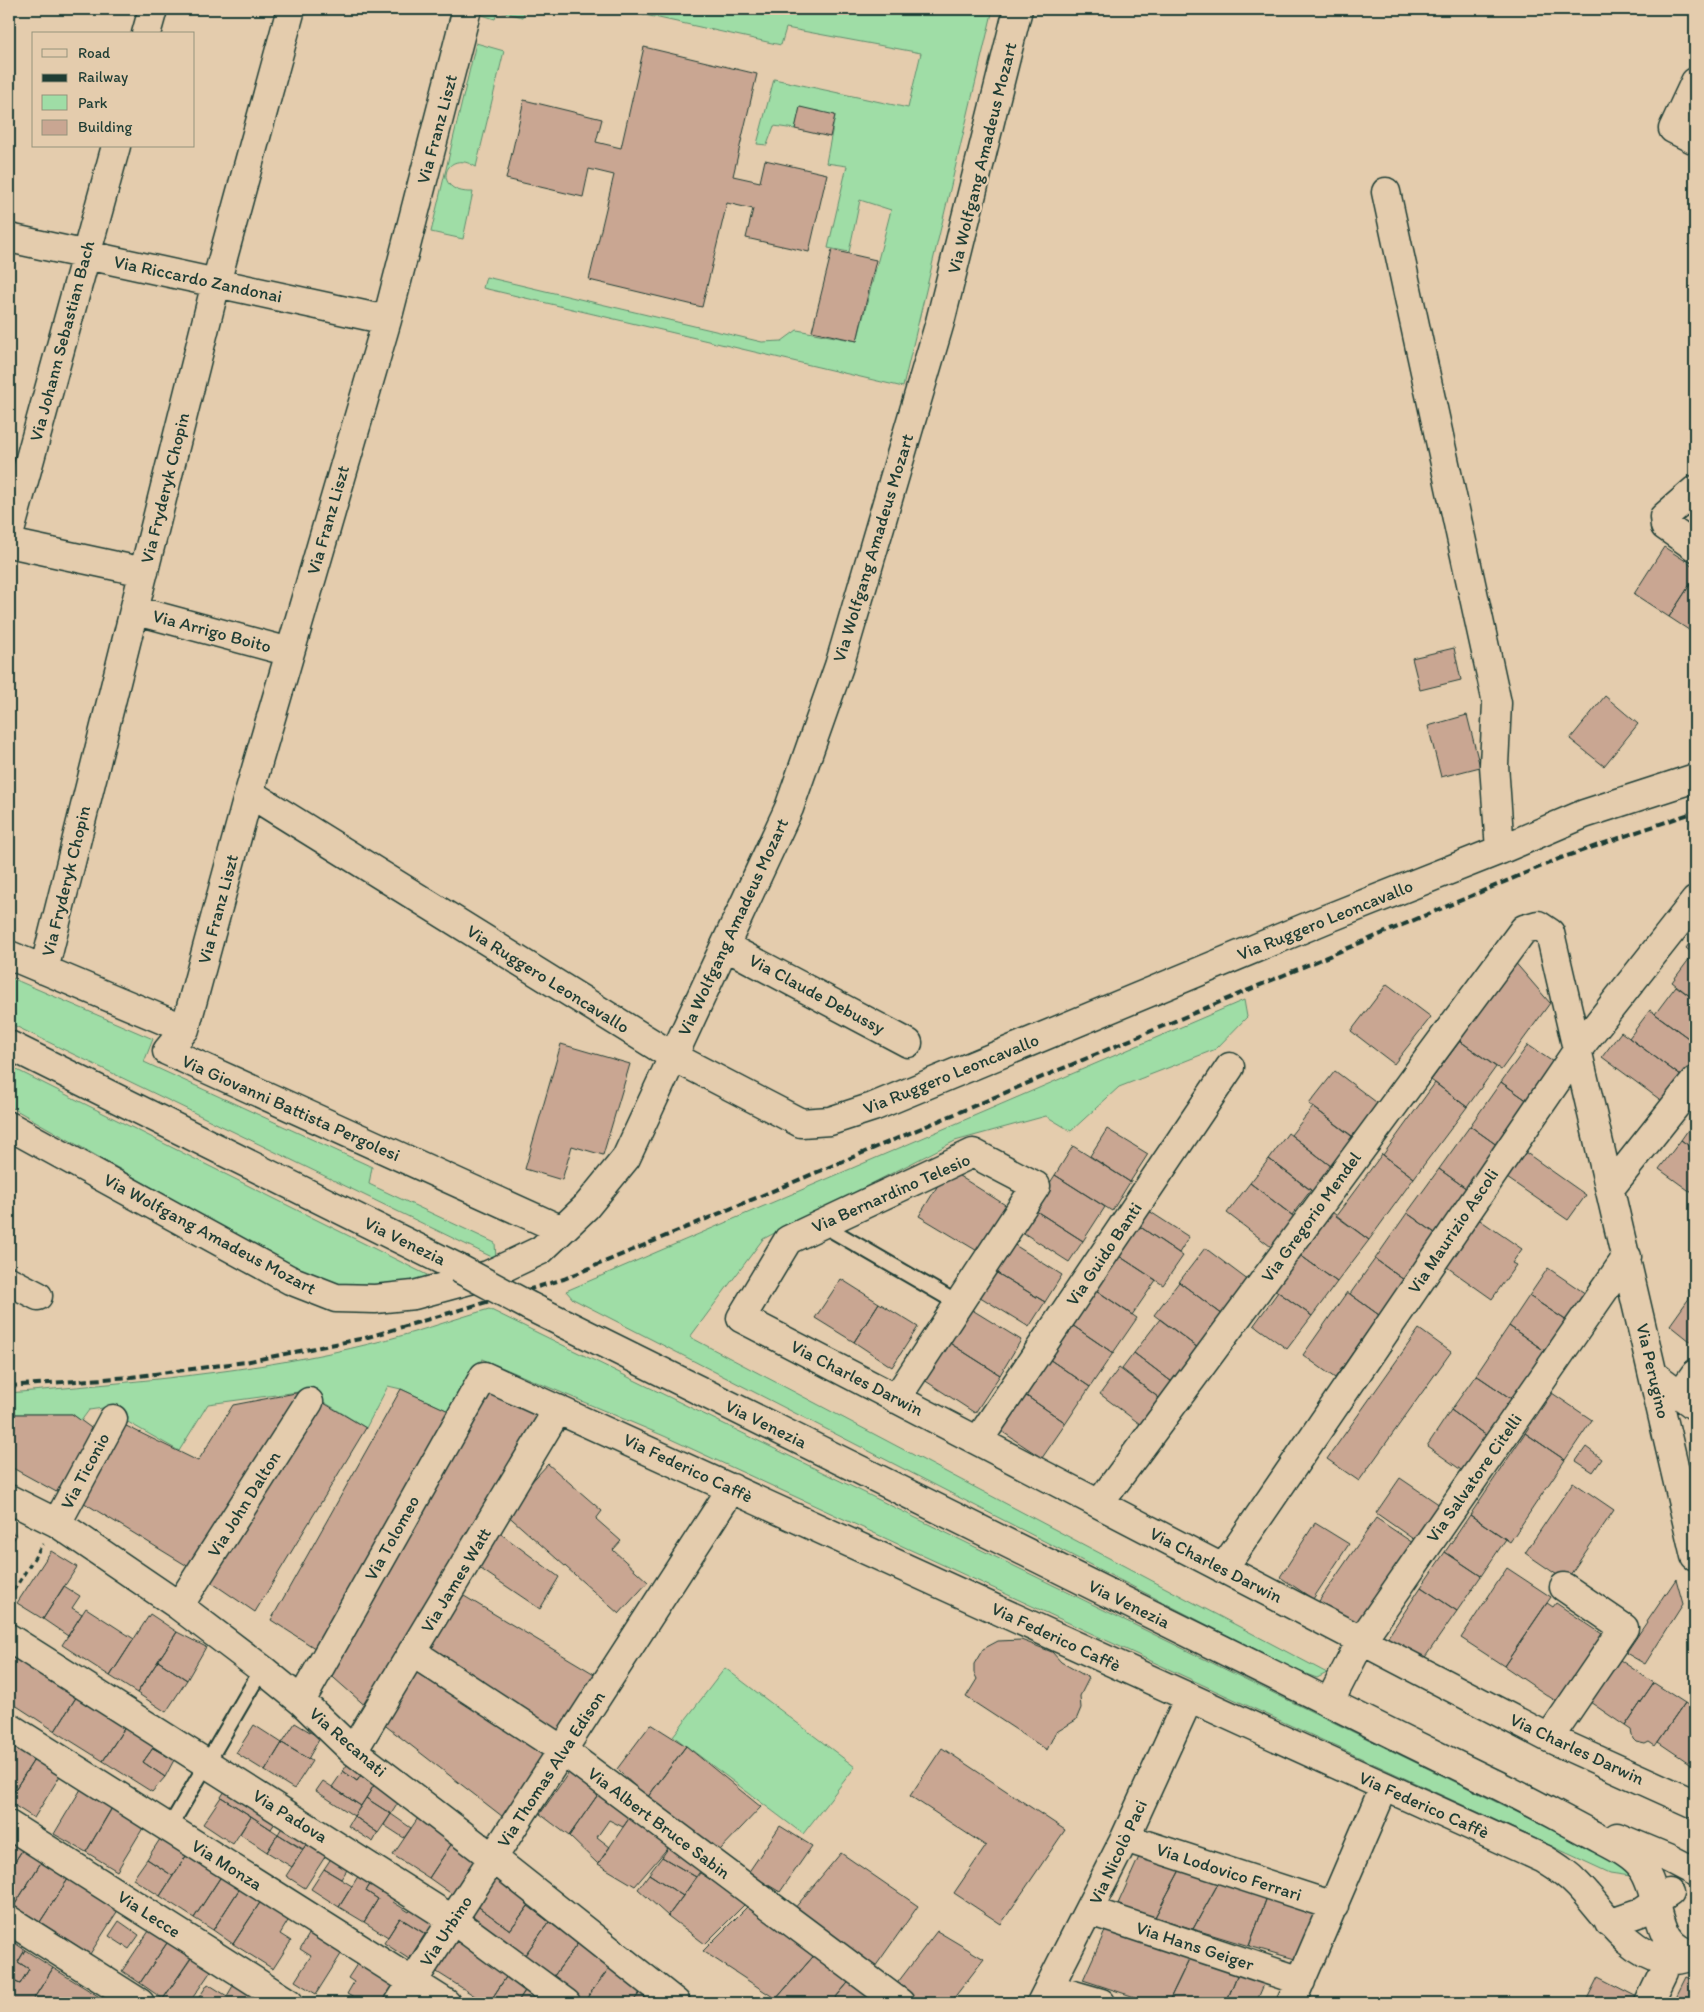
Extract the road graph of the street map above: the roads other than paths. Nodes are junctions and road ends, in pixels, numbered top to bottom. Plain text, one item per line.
1 (153, 9) edge
2 (291, 9) edge
3 (467, 9) edge
4 (1018, 9) edge
5 (147, 32) edge
6 (1695, 82) edge
7 (1684, 135) edge
8 (115, 148) edge
9 (1386, 192) dead end
10 (9, 238) edge
11 (86, 255) junction
12 (216, 283) junction
13 (387, 320) junction
14 (1695, 490) edge
15 (9, 535) edge
16 (9, 543) edge
17 (1695, 547) edge
18 (144, 572) junction
19 (134, 610) junction
20 (290, 652) junction
21 (1695, 778) edge
22 (249, 793) junction
23 (1500, 850) junction
24 (1695, 901) edge
25 (1524, 929) joint
26 (725, 946) junction
27 (9, 955) edge
28 (44, 970) junction
29 (185, 1029) junction
30 (908, 1043) dead end
31 (9, 1045) edge
32 (1579, 1048) junction
33 (674, 1057) junction
34 (1230, 1067) dead end
35 (1695, 1081) edge
36 (9, 1126) edge
37 (1611, 1187) junction
38 (820, 1224) junction
39 (562, 1230) junction
40 (1627, 1257) junction
41 (9, 1281) edge
42 (38, 1296) dead end
43 (960, 1304) junction
44 (741, 1318) joint
45 (1654, 1375) junction
46 (484, 1376) joint
47 (1690, 1391) edge
48 (896, 1399) junction
49 (309, 1402) dead end
50 (558, 1409) junction
51 (113, 1419) dead end
52 (978, 1441) junction
53 (732, 1488) junction
54 (9, 1498) edge
55 (1099, 1504) junction
56 (57, 1523) junction
57 (1695, 1556) edge
58 (1222, 1569) junction
59 (1564, 1587) dead end
60 (179, 1606) junction
61 (9, 1638) edge
62 (1362, 1641) junction
63 (412, 1652) junction
64 (262, 1669) junction
65 (1189, 1698) junction
66 (301, 1701) junction
67 (1329, 1703) junction
68 (9, 1727) edge
69 (1549, 1738) junction
70 (562, 1750) junction
71 (353, 1751) junction
72 (206, 1763) junction
73 (1384, 1787) junction
74 (1526, 1798) junction
75 (1695, 1804) edge
76 (9, 1825) edge
77 (169, 1828) junction
78 (1125, 1838) junction
79 (493, 1858) junction
80 (1695, 1872) edge
81 (1695, 1880) edge
82 (1334, 1906) junction
83 (1090, 1911) junction
84 (9, 1920) edge
85 (453, 1920) junction
86 (1664, 1922) junction
87 (1609, 1923) junction
88 (1695, 1955) edge
89 (1296, 1992) edge
90 (406, 1993) edge
91 (1045, 1995) edge
92 (140, 2003) edge
93 (289, 2003) edge
94 (446, 2003) edge
95 (566, 2003) edge
96 (676, 2003) edge
97 (900, 2003) edge
98 (1101, 2003) edge
99 (1648, 2003) edge

1 - 5 street
2 - 12 street, Via Fryderyk Chopin
3 - 13 street, Via Franz Liszt
4 - 26 street, Via Wolfgang Amadeus Mozart
6 - 7 street
8 - 11 street, Via Johann Sebastian Bach
9 - 23 street
10 - 11 street, Via Riccardo Zandonai
11 - 12 street, Via Riccardo Zandonai
11 - 15 street, Via Johann Sebastian Bach
12 - 13 street, Via Riccardo Zandonai
12 - 18 street, Via Fryderyk Chopin
13 - 20 street, Via Franz Liszt
14 - 17 street
16 - 18 street
18 - 19 street, Via Fryderyk Chopin
19 - 20 street, Via Arrigo Boito
19 - 28 street, Via Fryderyk Chopin
20 - 22 street, Via Franz Liszt
21 - 23 street, Via Ruggero Leoncavallo
22 - 29 street, Via Franz Liszt
22 - 33 street, Via Ruggero Leoncavallo
23 - 33 street, Via Ruggero Leoncavallo
24 - 32 street, Via Maurizio Ascoli
25 - 32 street, Via Perugino
25 - 55 street, Via Gregorio Mendel
26 - 30 street, Via Claude Debussy
26 - 33 street, Via Wolfgang Amadeus Mozart
27 - 28 street, Via Giovanni Battista Pergolesi
28 - 29 street, Via Giovanni Battista Pergolesi
29 - 39 street, Via Giovanni Battista Pergolesi
31 - 67 street, Via Venezia, bridge
32 - 37 street, Via Perugino
32 - 58 street, Via Maurizio Ascoli
33 - 39 street, Via Wolfgang Amadeus Mozart
34 - 52 street, Via Guido Banti
35 - 37 street
36 - 39 street, Via Wolfgang Amadeus Mozart
37 - 40 street, Via Perugino
38 - 43 lane
38 - 43 street, Via Bernardino Telesio
38 - 44 street, Via Bernardino Telesio
40 - 45 street, Via Perugino
40 - 62 street, Via Salvatore Citelli
41 - 42 street
43 - 48 street, Via Bernardino Telesio
44 - 48 street, Via Charles Darwin
45 - 47 street
45 - 57 street, Via Perugino
46 - 50 street, Via Federico Caffè
46 - 66 street, Via Tolomeo
48 - 52 street, Via Charles Darwin
49 - 60 street, Via John Dalton
50 - 53 street, Via Federico Caffè
50 - 63 street, Via James Watt
51 - 56 street, Via Ticonio
52 - 55 street, Via Charles Darwin
53 - 65 street, Via Federico Caffè
53 - 70 street, Via Thomas Alva Edison
54 - 56 street, Via Recanati
55 - 58 street, Via Charles Darwin
56 - 60 street, Via Recanati
58 - 62 street, Via Charles Darwin
59 - 69 street
60 - 64 street, Via Recanati
61 - 72 street, Via Padova
62 - 67 street, Via Salvatore Citelli
62 - 69 street, Via Charles Darwin
63 - 70 street, Via Albert Bruce Sabin
63 - 71 street, Via James Watt
64 - 66 street, Via Recanati
64 - 72 lane
65 - 73 street, Via Federico Caffè
65 - 78 street, Via Nicolò Paci
66 - 71 street, Via Recanati
67 - 74 street, Via Venezia
68 - 77 street, Via Monza
69 - 75 street, Via Charles Darwin
70 - 79 street, Via Thomas Alva Edison
70 - 97 street, Via Albert Bruce Sabin
71 - 79 street, Via Recanati
72 - 77 lane
72 - 85 street, Via Padova
73 - 82 street
73 - 87 street, Via Federico Caffè
74 - 80 street
74 - 86 street
76 - 93 street, Via Lecce
77 - 90 street, Via Monza
78 - 82 street, Via Lodovico Ferrari
78 - 83 street, Via Nicolò Paci
79 - 85 street, Via Urbino
79 - 96 street, Via Recanati
81 - 86 street
82 - 89 street
83 - 89 street, Via Hans Geiger
83 - 91 street, Via Nicolò Paci
84 - 92 street
85 - 90 street, Via Urbino
85 - 95 street, Via Padova
86 - 87 street
86 - 87 street, Via Federico Caffè
86 - 88 street, Via Federico Caffè
86 - 99 street
90 - 94 street, Via Monza
91 - 98 street

